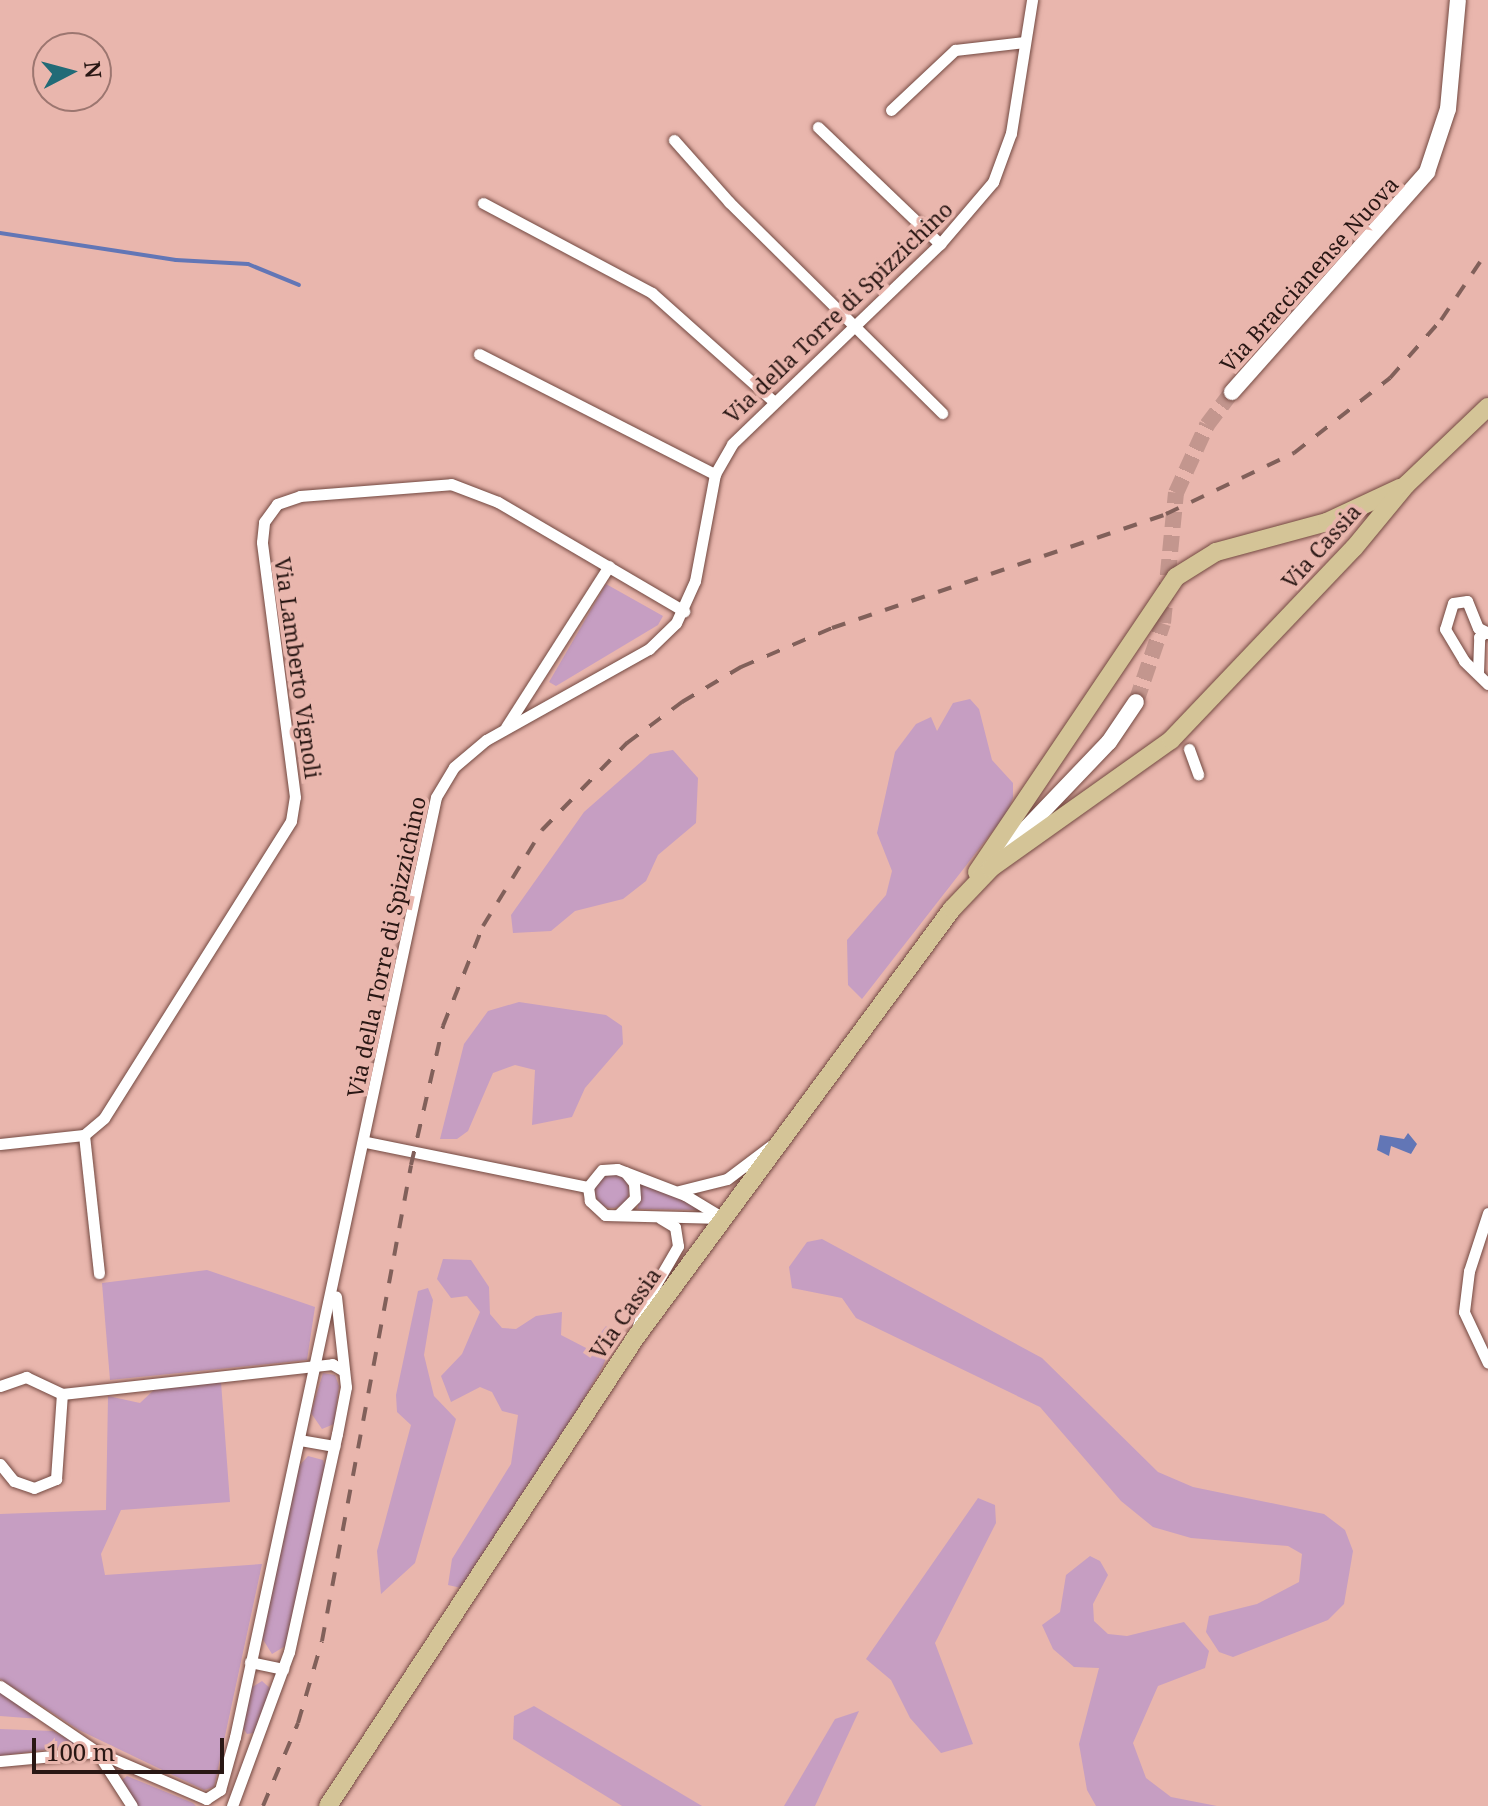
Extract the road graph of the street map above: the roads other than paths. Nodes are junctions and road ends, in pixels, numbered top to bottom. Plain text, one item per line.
1 (1032, 0) edge
2 (1458, 0) edge
3 (1025, 42) junction
4 (891, 110) dead end
5 (818, 127) dead end
6 (674, 140) dead end
7 (483, 203) dead end
8 (940, 244) junction
9 (853, 324) junction
10 (479, 354) dead end
11 (1232, 392) tunnel mouth
12 (772, 400) junction
13 (1488, 407) edge
14 (942, 413) dead end
15 (715, 474) junction
16 (1406, 485) junction
17 (609, 566) junction
18 (684, 611) junction
19 (1486, 633) edge
20 (1478, 673) junction
21 (1488, 684) edge
22 (1136, 702) tunnel mouth
23 (505, 729) junction
24 (1189, 749) dead end
25 (1198, 774) dead end
26 (991, 868) junction
27 (952, 909) junction
28 (84, 1135) junction
29 (779, 1140) junction
30 (366, 1142) junction
31 (0, 1144) edge
32 (624, 1172) junction
33 (588, 1187) junction
34 (677, 1191) junction
35 (1488, 1213) edge
36 (612, 1216) junction
37 (652, 1216) junction
38 (723, 1218) junction
39 (99, 1273) dead end
40 (334, 1285) junction
41 (636, 1337) junction
42 (1488, 1363) edge
43 (318, 1366) junction
44 (344, 1371) junction
45 (0, 1386) edge
46 (62, 1394) junction
47 (300, 1440) junction
48 (334, 1446) junction
49 (0, 1464) edge
50 (250, 1662) junction
51 (283, 1669) junction
52 (0, 1686) edge
53 (235, 1737) junction
54 (255, 1746) junction
55 (97, 1752) junction
56 (0, 1761) edge
57 (206, 1802) edge
58 (132, 1806) edge
59 (232, 1806) edge
60 (328, 1806) edge

1 - 3 street, Via della Torre di Spizzichino
2 - 11 main road, Via Braccianense Nuova
3 - 4 street
3 - 8 street, Via della Torre di Spizzichino
5 - 8 street
6 - 9 street
7 - 12 street
8 - 9 street, Via della Torre di Spizzichino
9 - 12 street, Via della Torre di Spizzichino
9 - 14 street
10 - 15 street
12 - 15 street, Via della Torre di Spizzichino
13 - 16 main road, Via Cassia
15 - 18 street, Via della Torre di Spizzichino
16 - 26 main road, Via Cassia
16 - 27 main road
17 - 18 street, Via Lamberto Vignoli
17 - 23 street
17 - 28 street, Via Lamberto Vignoli
18 - 23 street, Via della Torre di Spizzichino
19 - 20 street
19 - 20 street
20 - 21 street
22 - 26 main road
23 - 30 street, Via della Torre di Spizzichino
24 - 25 street
26 - 27 main road, Via Cassia
27 - 29 main road, Via Cassia
28 - 31 street
28 - 39 street
29 - 34 street
29 - 38 main road, Via Cassia
30 - 33 street
30 - 40 street, Via della Torre di Spizzichino
32 - 33 street
32 - 34 street
32 - 36 street
33 - 36 street
34 - 38 street
35 - 42 street
36 - 37 street
37 - 38 street
37 - 41 street
38 - 41 main road, Via Cassia
40 - 43 street, Via della Torre di Spizzichino
40 - 44 street, Via della Torre di Spizzichino
41 - 60 main road, Via Cassia
43 - 44 street
43 - 46 street
43 - 47 street, Via della Torre di Spizzichino
44 - 48 street, Via della Torre di Spizzichino
45 - 46 street
46 - 49 street
47 - 48 street
47 - 50 street, Via della Torre di Spizzichino
48 - 51 street, Via della Torre di Spizzichino
50 - 51 street
50 - 53 street, Via della Torre di Spizzichino
51 - 54 street, Via della Torre di Spizzichino
52 - 55 street
53 - 54 street
53 - 57 street, Via della Torre di Spizzichino
54 - 59 street, Via della Torre di Spizzichino
55 - 56 street
55 - 57 street
55 - 58 street

